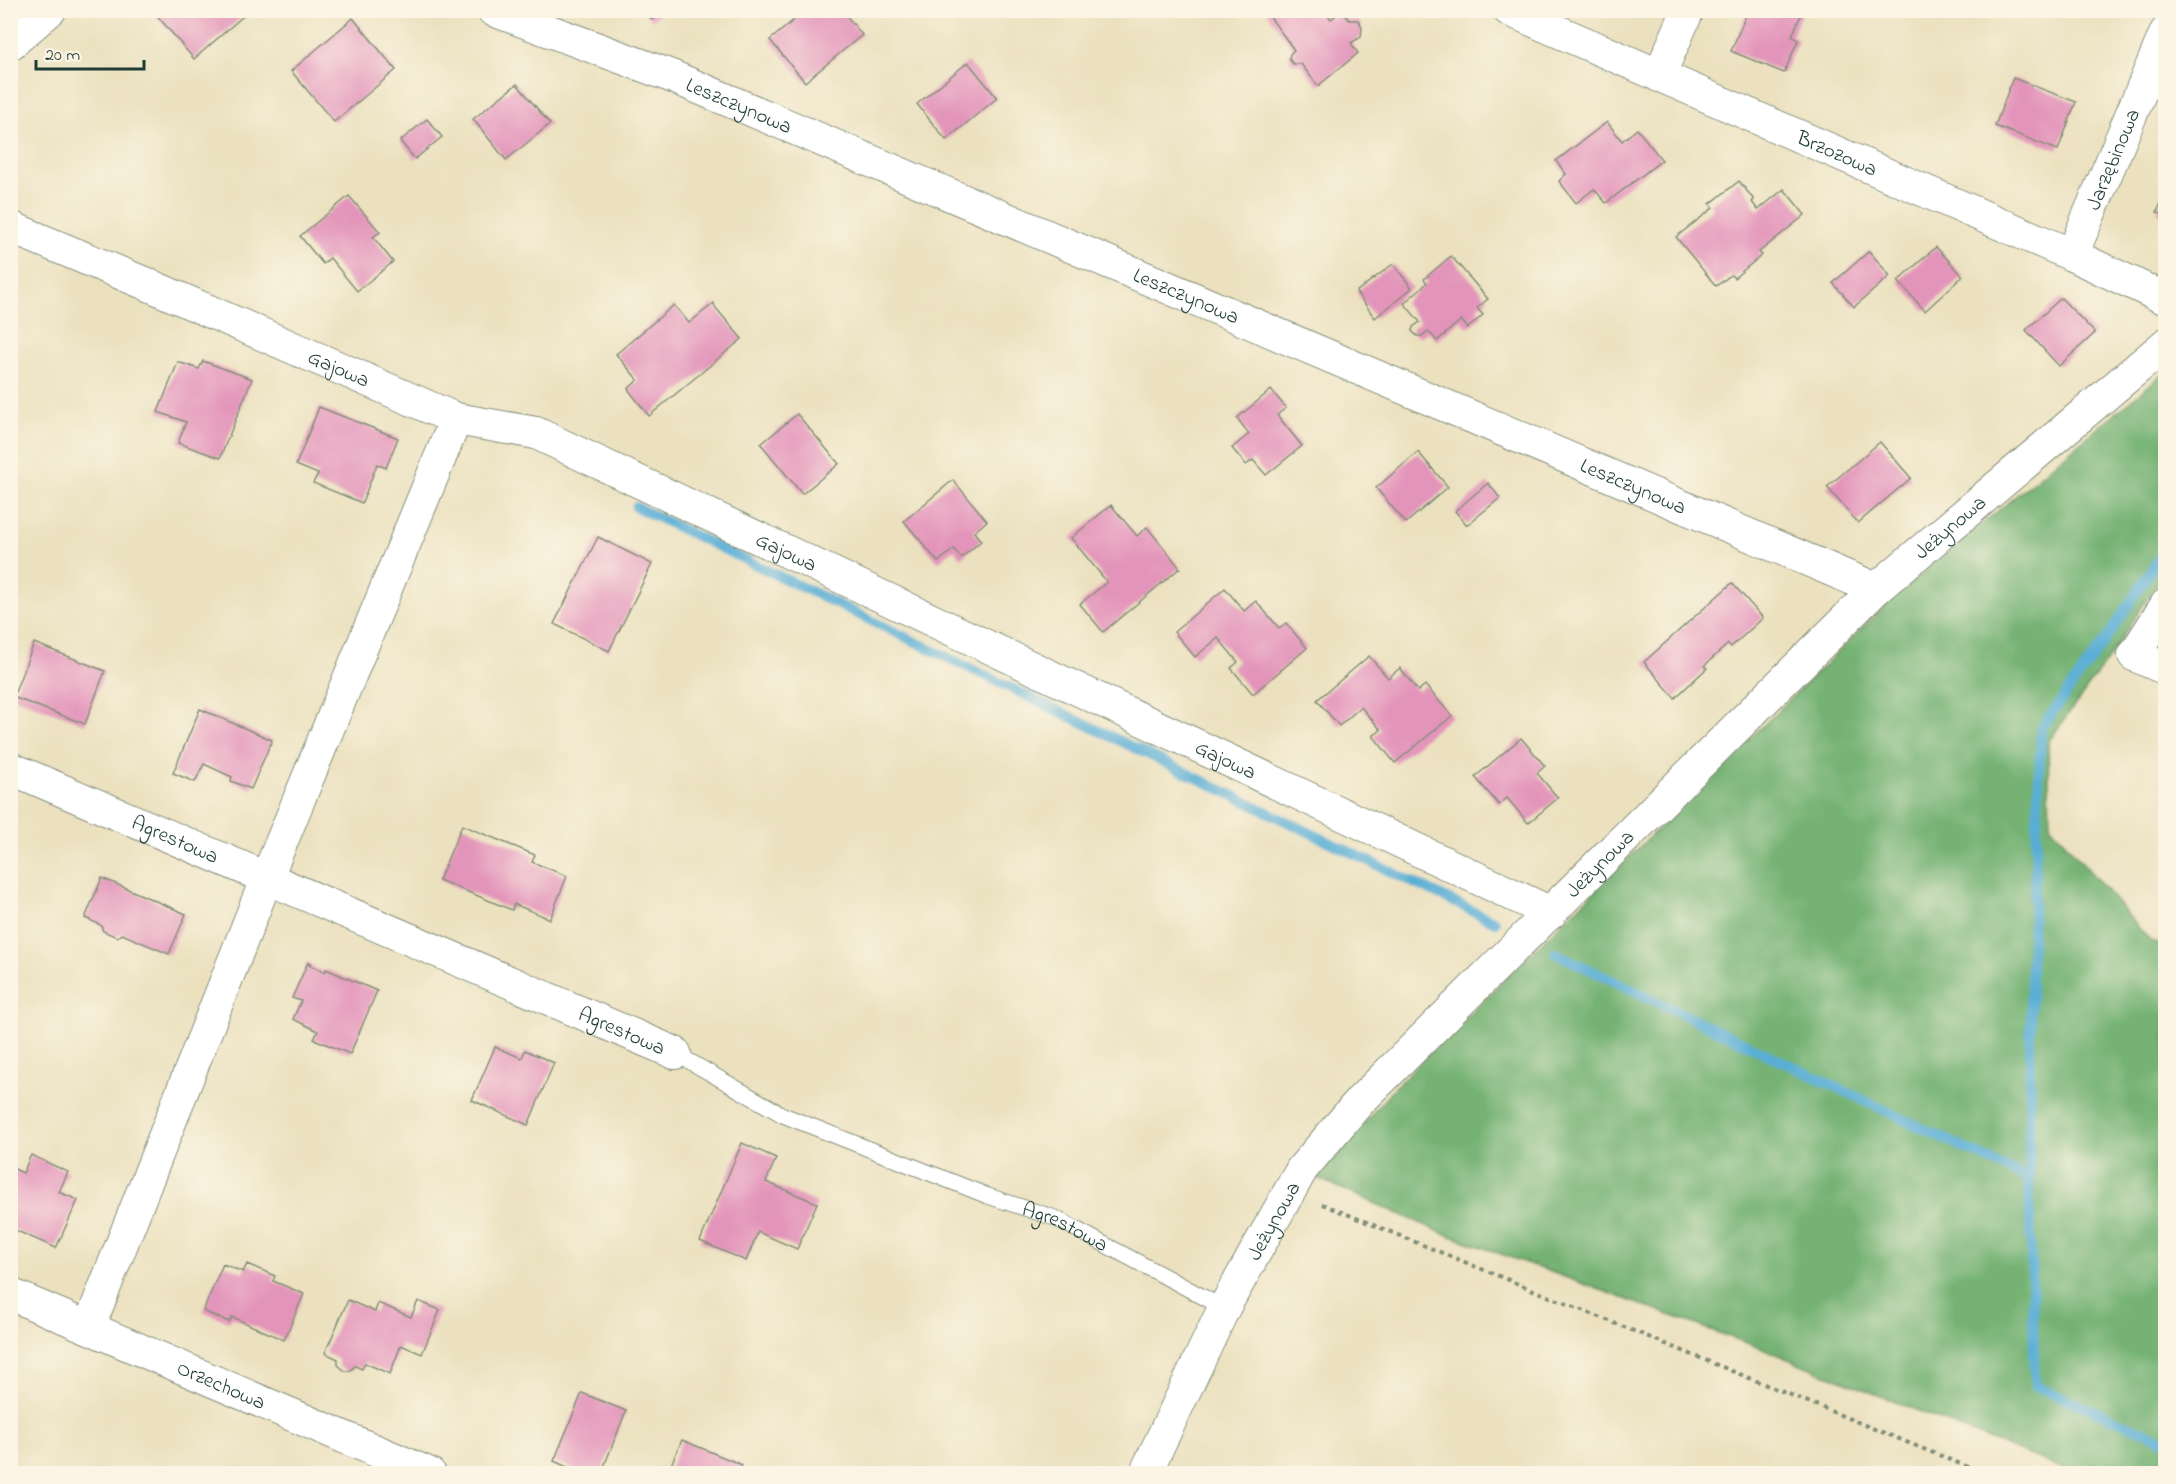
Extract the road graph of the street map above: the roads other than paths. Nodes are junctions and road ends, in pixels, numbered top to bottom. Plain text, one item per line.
1 (50, 10) edge
2 (493, 10) edge
3 (1509, 10) edge
4 (1688, 10) edge
5 (2166, 32) edge
6 (10, 44) edge
7 (1659, 76) junction
8 (10, 227) edge
9 (2072, 255) junction
10 (2166, 299) edge
11 (2166, 344) edge
12 (456, 419) junction
13 (1876, 589) junction
14 (2166, 605) edge
15 (2166, 669) edge
16 (10, 768) edge
17 (267, 878) junction
18 (1551, 913) junction
19 (675, 1053) joint
20 (10, 1294) edge
21 (1224, 1308) junction
22 (89, 1327) junction
23 (430, 1473) edge
24 (1144, 1473) edge

1 - 6 street
2 - 13 street, Leszczynowa
3 - 7 street, Brzozowa
4 - 7 street
5 - 9 street, Jarzębinowa
7 - 9 street, Brzozowa
8 - 12 street, Gajowa
9 - 10 street, Brzozowa
11 - 13 street, Jeżynowa
12 - 17 street
12 - 18 street, Gajowa
13 - 18 street, Jeżynowa
14 - 15 street
16 - 17 street, Agrestowa
17 - 19 street, Agrestowa
17 - 22 street
18 - 21 street, Jeżynowa
19 - 21 lane, Agrestowa
20 - 22 street, Orzechowa
21 - 24 street, Jeżynowa
22 - 23 street, Orzechowa

